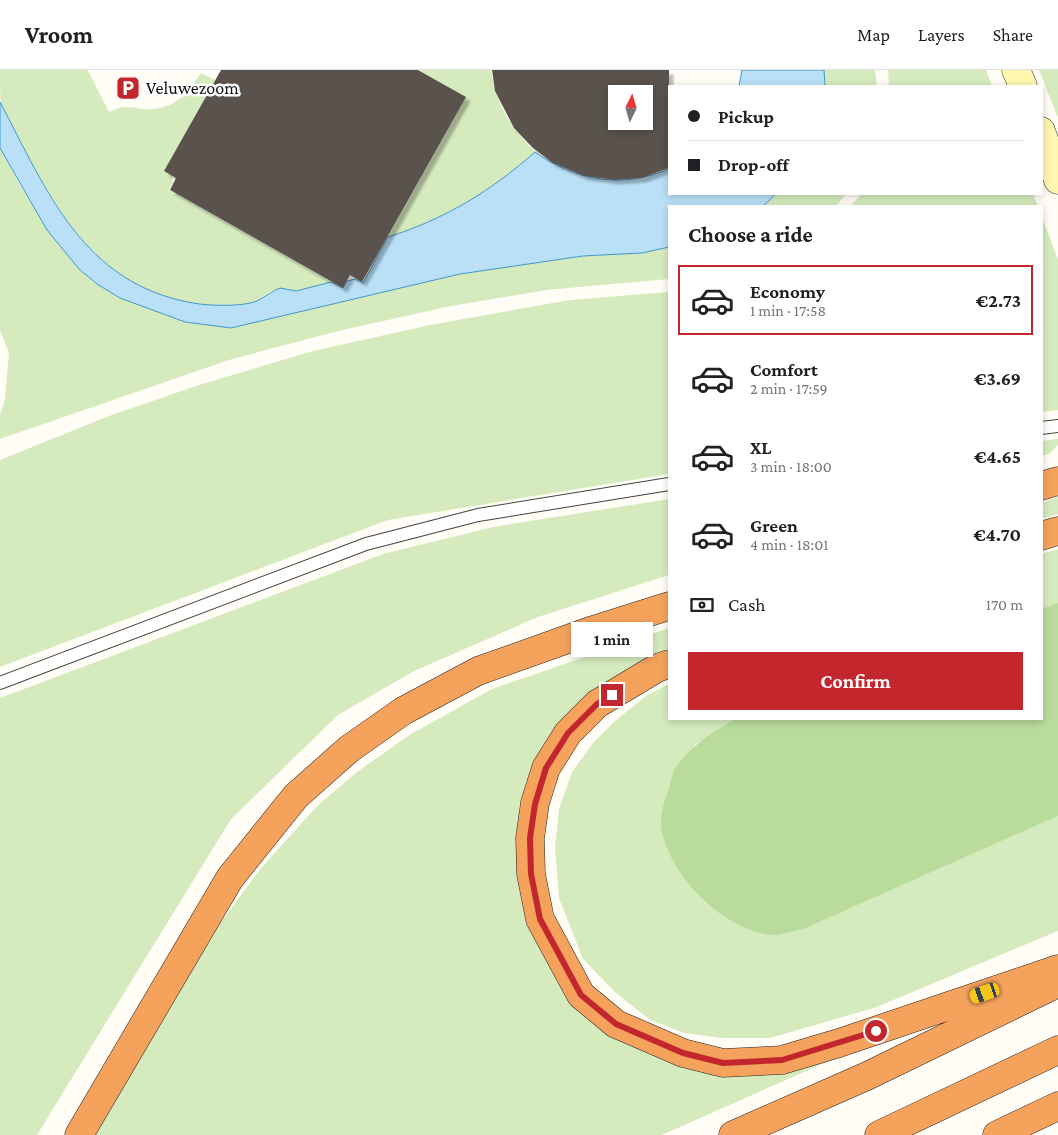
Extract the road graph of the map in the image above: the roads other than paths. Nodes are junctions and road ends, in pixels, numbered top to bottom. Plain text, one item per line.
1 (1016, 70) edge
2 (1023, 85) edge
3 (1043, 137) edge
4 (1058, 180) edge
5 (1058, 426) edge
6 (1043, 428) edge
7 (1058, 481) edge
8 (668, 484) edge
9 (1043, 485) edge
10 (1058, 531) edge
11 (1043, 535) edge
12 (668, 606) edge
13 (668, 664) edge
14 (0, 683) edge
15 (1058, 968) edge
16 (1058, 983) edge
17 (1058, 1050) edge
18 (1058, 1106) edge
19 (79, 1135) edge
20 (733, 1135) edge
21 (879, 1135) edge
22 (997, 1135) edge

1 - 2 main road
3 - 4 main road
5 - 6 lane
7 - 9 highway
8 - 14 lane
10 - 11 highway
12 - 19 highway
13 - 15 highway
16 - 20 highway
17 - 21 highway
18 - 22 highway

